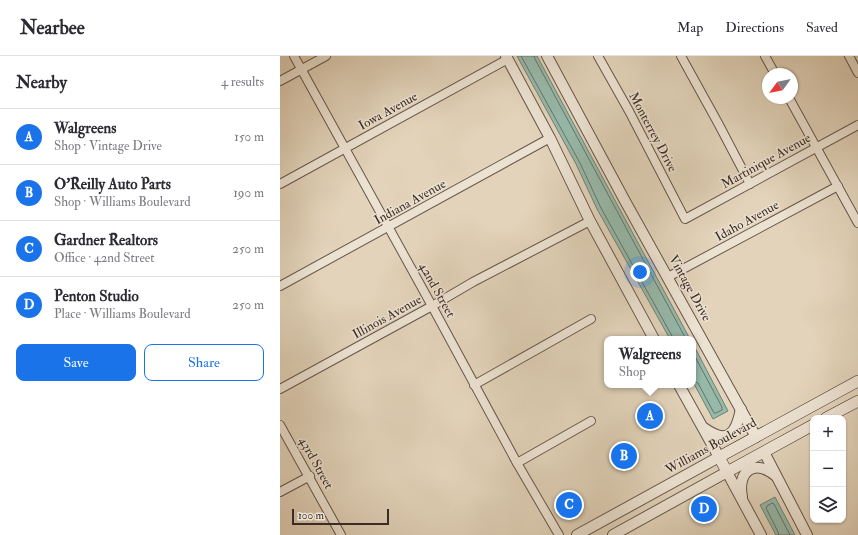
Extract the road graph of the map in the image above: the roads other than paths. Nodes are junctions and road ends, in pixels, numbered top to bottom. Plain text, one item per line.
1 (294, 56) edge
2 (326, 56) edge
3 (547, 56) edge
4 (598, 56) edge
5 (681, 56) edge
6 (765, 56) edge
7 (849, 56) edge
8 (507, 58) edge
9 (772, 68) edge
10 (301, 70) junction
11 (858, 73) edge
12 (280, 81) edge
13 (792, 104) edge
14 (858, 125) edge
15 (550, 138) junction
16 (817, 147) junction
17 (344, 148) junction
18 (280, 184) edge
19 (750, 184) junction
20 (838, 186) junction
21 (685, 219) joint
22 (590, 221) junction
23 (858, 223) edge
24 (388, 227) junction
25 (668, 278) junction
26 (280, 286) edge
27 (432, 306) junction
28 (591, 319) dead end
29 (652, 336) edge
30 (858, 381) edge
31 (474, 385) junction
32 (681, 388) edge
33 (858, 388) edge
34 (280, 389) edge
35 (856, 402) edge
36 (740, 409) junction
37 (832, 415) edge
38 (591, 421) dead end
39 (280, 425) edge
40 (702, 427) junction
41 (810, 427) edge
42 (756, 437) junction
43 (764, 452) junction
44 (719, 457) junction
45 (517, 463) junction
46 (727, 472) junction
47 (310, 476) junction
48 (777, 478) junction
49 (280, 492) edge
50 (743, 503) junction
51 (341, 535) edge
52 (559, 535) edge
53 (577, 535) edge
54 (613, 535) edge
55 (761, 535) edge
56 (807, 535) edge

1 - 10 street, 42nd Street
2 - 10 street
3 - 25 street, Vintage Drive
4 - 21 street, Monterrey Drive
5 - 19 street
6 - 9 street
7 - 11 street
8 - 15 street
8 - 17 street, Iowa Avenue
10 - 12 street
10 - 17 street, 42nd Street
13 - 16 street
14 - 16 street, Martinique Avenue
15 - 22 street
15 - 24 street, Indiana Avenue
16 - 19 street, Martinique Avenue
16 - 20 street
17 - 18 street, Iowa Avenue
17 - 24 street, 42nd Street
19 - 21 street, Martinique Avenue
20 - 23 street
20 - 25 street, Idaho Avenue
22 - 27 street, Illinois Avenue
22 - 29 street
24 - 26 street, Indiana Avenue
24 - 27 street, 42nd Street
25 - 36 street, Vintage Drive
27 - 31 street, 42nd Street
27 - 34 street, Illinois Avenue
28 - 31 street
30 - 42 main road, Williams Boulevard
31 - 45 street, 42nd Street
32 - 40 street
33 - 35 main road
35 - 37 main road
36 - 40 street
36 - 42 street, Vintage Drive
38 - 45 street
39 - 47 street, 43rd Street
40 - 44 street
41 - 43 main road
42 - 43 main road, Vintage Drive
42 - 44 main road, Williams Boulevard
43 - 46 main road
43 - 48 street, Vintage Drive
44 - 46 main road
44 - 53 street, Williams Boulevard
45 - 52 street, 42nd Street
46 - 50 street
46 - 54 street
47 - 49 street
47 - 51 street, 43rd Street
48 - 50 street
48 - 56 street, Vintage Drive
50 - 55 street

